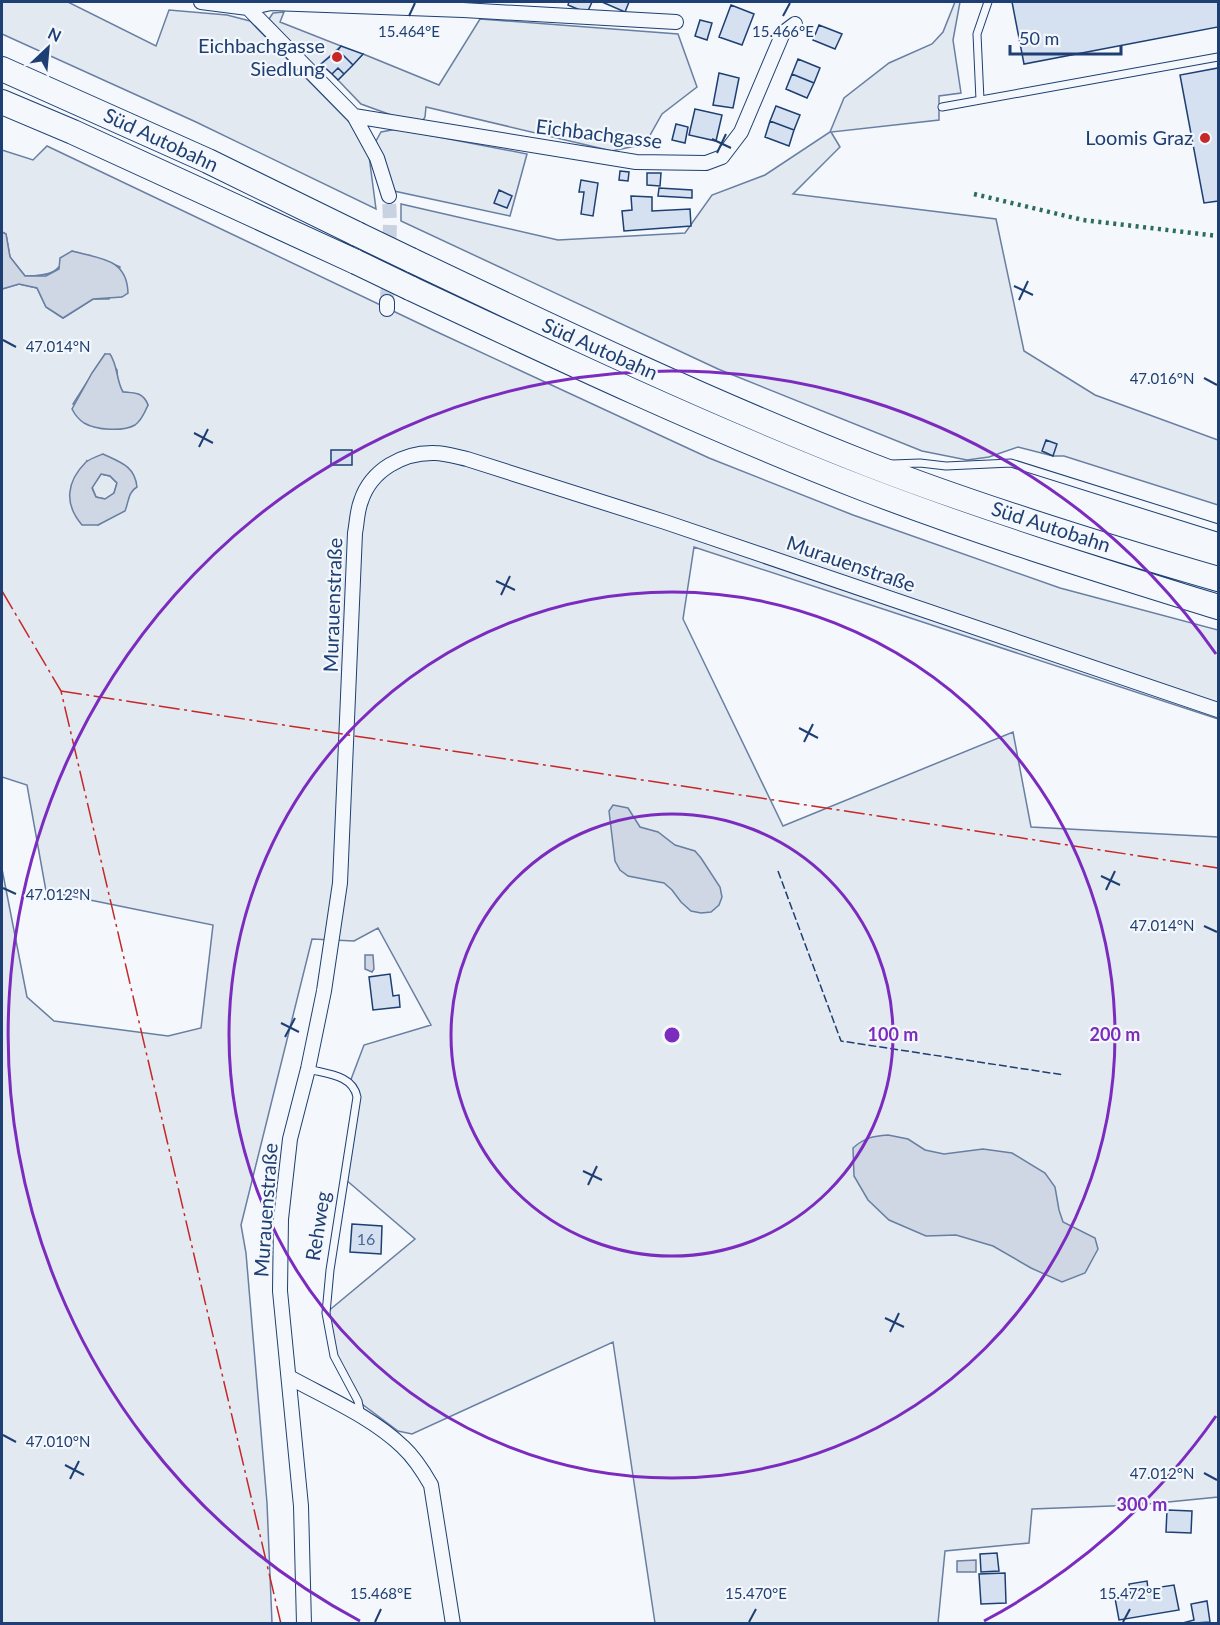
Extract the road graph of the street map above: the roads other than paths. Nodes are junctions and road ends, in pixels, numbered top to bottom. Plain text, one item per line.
1 (201, 2) edge
2 (988, 2) edge
3 (239, 5) edge
4 (676, 22) dead end
5 (795, 24) dead end
6 (1218, 57) edge
7 (2, 69) edge
8 (980, 99) junction
9 (2, 102) edge
10 (942, 107) dead end
11 (354, 117) junction
12 (389, 196) tunnel mouth
13 (871, 465) junction
14 (1218, 528) edge
15 (1218, 579) edge
16 (1218, 607) edge
17 (1218, 710) edge
18 (308, 1069) junction
19 (289, 1377) junction
20 (359, 1416) junction
21 (304, 1623) edge
22 (453, 1623) edge

1 - 3 street
2 - 8 lane
3 - 4 street
3 - 11 street
5 - 11 street, Eichbachgasse
6 - 8 lane
7 - 13 highway, Süd Autobahn, bridge
8 - 10 lane
9 - 16 highway, Süd Autobahn, bridge
11 - 12 street
13 - 14 lane
13 - 15 highway, Süd Autobahn
17 - 18 street, Murauenstraße
18 - 19 street, Murauenstraße
18 - 20 lane, Rehweg
19 - 20 street
19 - 21 street, Murauenstraße
20 - 22 street

